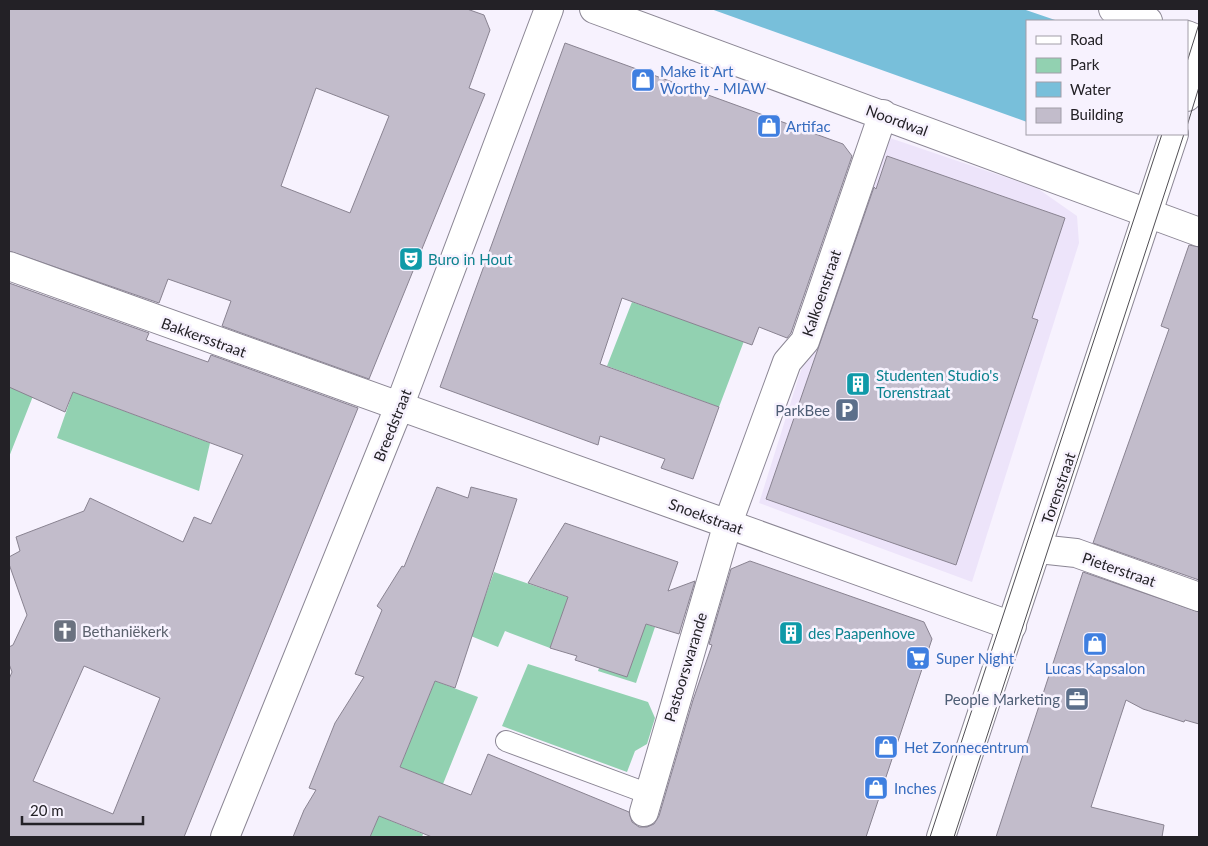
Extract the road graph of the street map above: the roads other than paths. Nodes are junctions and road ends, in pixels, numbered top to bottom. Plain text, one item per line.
1 (549, 9) edge
2 (594, 9) edge
3 (1113, 9) edge
4 (1145, 20) edge
5 (1199, 57) edge
6 (1188, 94) edge
7 (883, 114) junction
8 (1174, 136) edge
9 (1148, 214) junction
10 (1199, 232) edge
11 (9, 266) edge
12 (400, 407) junction
13 (728, 523) junction
14 (1038, 546) junction
15 (1199, 597) edge
16 (1012, 626) junction
17 (506, 741) dead end
18 (646, 803) joint
19 (225, 837) edge
20 (941, 837) edge

1 - 12 street, Breedstraat
2 - 7 street, Noordwal
3 - 4 street
5 - 6 street
7 - 9 street, Noordwal
7 - 13 street, Kalkoenstraat
8 - 9 street, Torenstraat
9 - 10 street, Noordwal
9 - 14 street, Torenstraat
11 - 12 street, Bakkersstraat
12 - 13 street, Snoekstraat
12 - 19 street, Breedstraat
13 - 16 street, Snoekstraat
13 - 18 street, Pastoorswarande
14 - 15 street, Pieterstraat
14 - 16 street, Torenstraat
16 - 20 street, Torenstraat
17 - 18 lane

